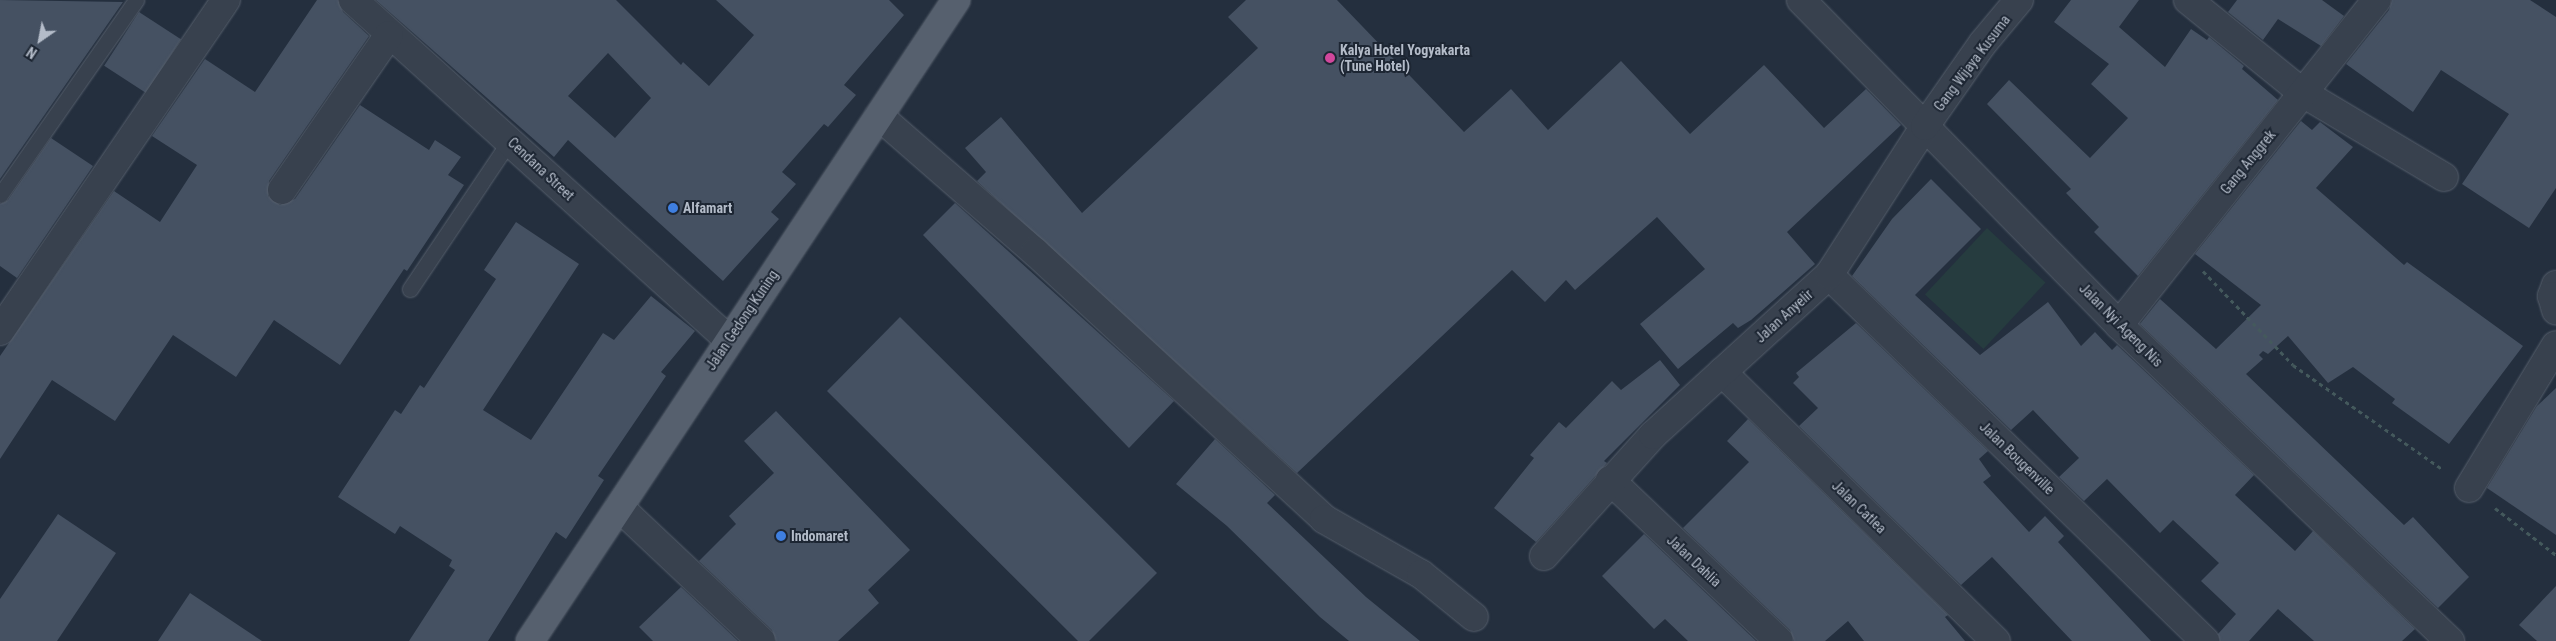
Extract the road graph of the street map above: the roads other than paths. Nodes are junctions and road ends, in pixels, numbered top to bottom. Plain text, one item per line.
1 (136, 0) edge
2 (226, 0) edge
3 (353, 0) edge
4 (956, 0) edge
5 (1801, 0) edge
6 (2019, 0) edge
7 (2188, 0) edge
8 (2377, 0) edge
9 (389, 35) junction
10 (2303, 93) junction
11 (879, 116) junction
12 (1925, 126) junction
13 (510, 140) junction
14 (2444, 176) dead end
15 (282, 190) dead end
16 (0, 195) edge
17 (1829, 275) junction
18 (2556, 285) edge
19 (410, 289) dead end
20 (2556, 310) edge
21 (2119, 325) junction
22 (0, 331) edge
23 (728, 340) junction
24 (2556, 345) edge
25 (1722, 372) junction
26 (1610, 480) junction
27 (2469, 488) road end
28 (619, 507) junction
29 (1544, 556) dead end
30 (1474, 617) dead end
31 (2196, 638) edge
32 (530, 641) edge
33 (761, 641) edge
34 (1779, 641) edge
35 (1996, 641) edge
36 (2450, 641) edge

1 - 16 lane
2 - 22 street
3 - 9 street, Cendana Street
4 - 11 main road, Jalan Gedong Kuning
5 - 12 street, Jalan Nyi Ageng Nis
6 - 12 street, Gang Wijaya Kusuma
7 - 10 street
8 - 10 street, Gang Anggrek
9 - 13 street, Cendana Street
9 - 15 street
10 - 14 street
10 - 21 street, Gang Anggrek
11 - 23 main road, Jalan Gedong Kuning
11 - 30 street
12 - 17 street, Jalan Anyelir
12 - 21 street, Jalan Nyi Ageng Nis
13 - 19 lane
13 - 23 street, Cendana Street
17 - 25 street, Jalan Anyelir
17 - 31 street, Jalan Bougenville
18 - 20 street
21 - 36 street, Jalan Nyi Ageng Nis
23 - 28 main road, Jalan Gedong Kuning
24 - 27 street
25 - 26 street, Jalan Anyelir
25 - 35 street, Jalan Catlea
26 - 29 street, Jalan Anyelir
26 - 34 street, Jalan Dahlia
28 - 32 main road, Jalan Gedong Kuning
28 - 33 street

